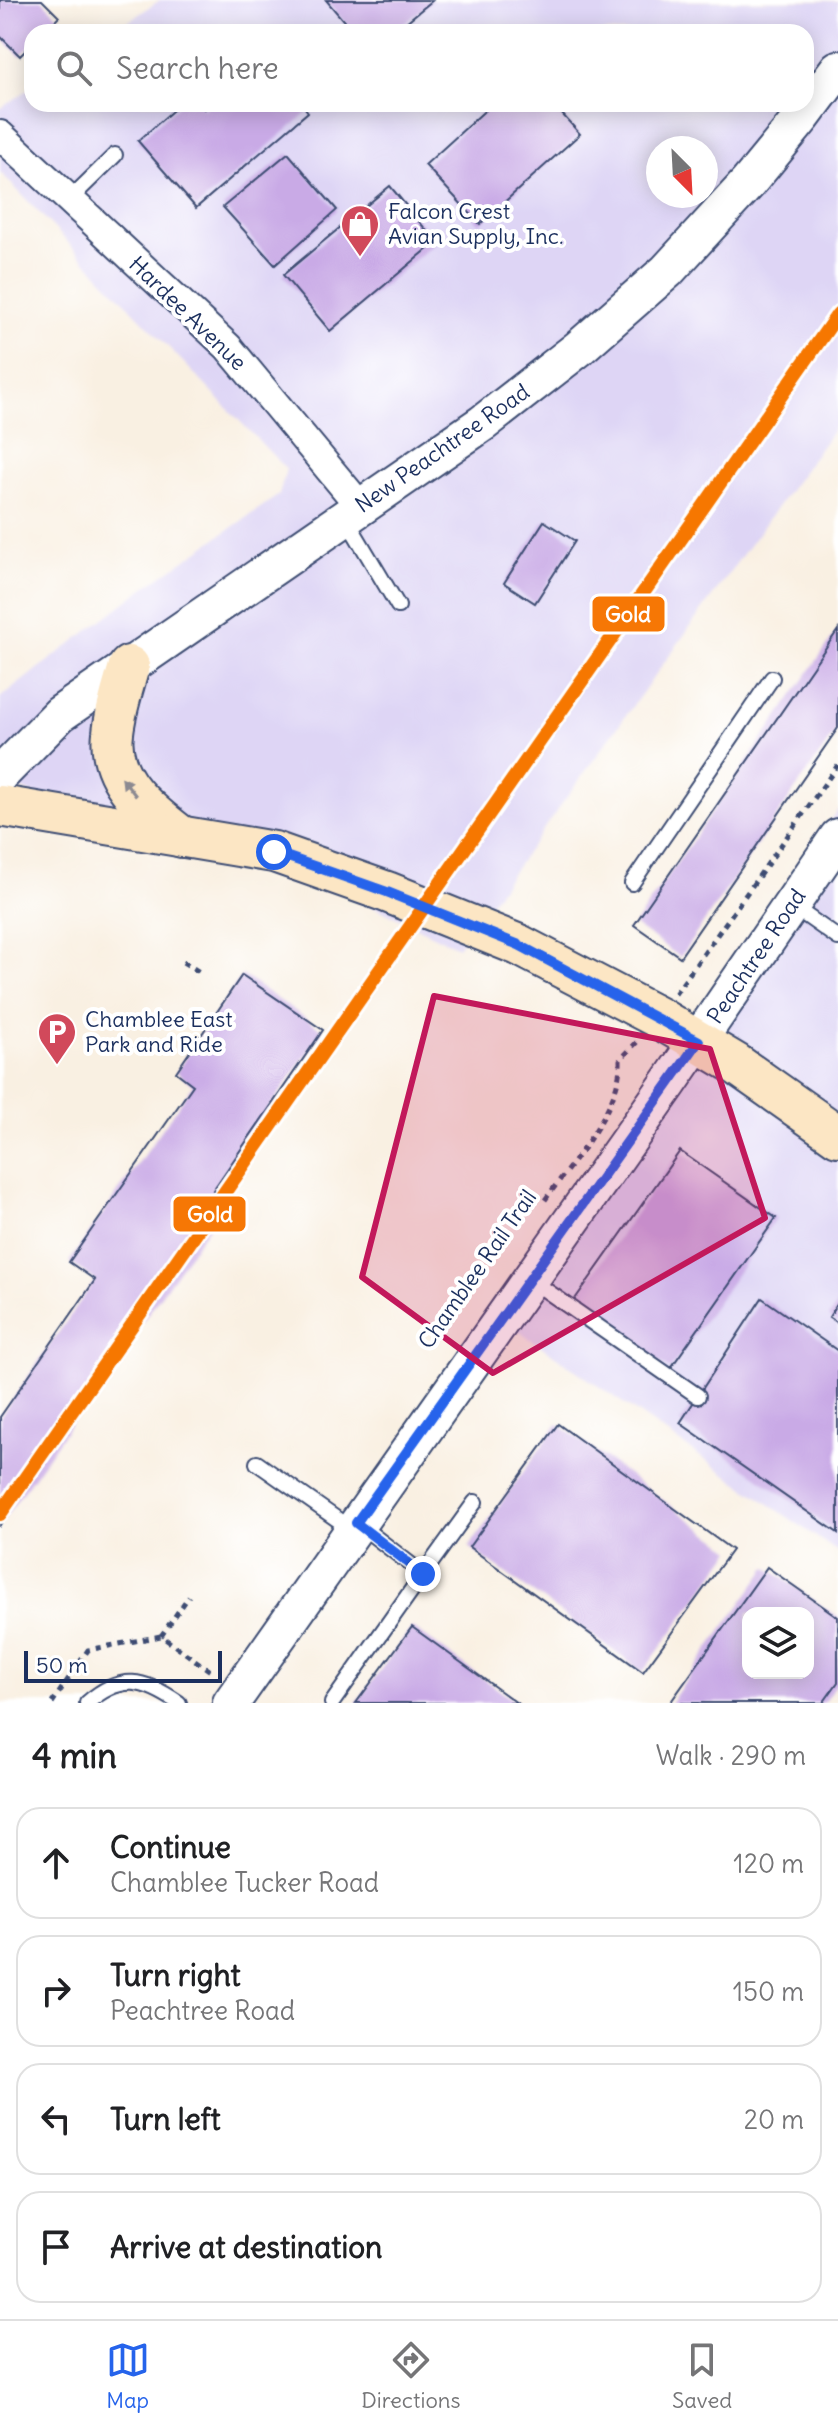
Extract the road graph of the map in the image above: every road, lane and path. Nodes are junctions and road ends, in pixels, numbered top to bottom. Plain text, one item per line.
1 (838, 69) edge
2 (814, 101) edge
3 (806, 112) edge
4 (0, 135) edge
5 (115, 155) dead end
6 (70, 199) junction
7 (352, 512) junction
8 (398, 606) dead end
9 (129, 666) junction
10 (772, 678) dead end
11 (838, 765) edge
12 (0, 775) edge
13 (0, 806) edge
14 (838, 837) edge
15 (186, 839) junction
16 (632, 883) dead end
17 (791, 905) junction
18 (838, 938) edge
19 (183, 962) dead end
20 (694, 967) dead end
21 (201, 973) dead end
22 (699, 1041) junction
23 (620, 1060) dead end
24 (838, 1136) edge
25 (541, 1206) dead end
26 (530, 1280) junction
27 (698, 1396) dead end
28 (257, 1463) dead end
29 (475, 1502) dead end
30 (354, 1526) junction
31 (423, 1574) junction
32 (189, 1596) dead end
33 (161, 1636) junction
34 (212, 1672) dead end
35 (52, 1703) edge
36 (87, 1703) edge
37 (179, 1703) edge
38 (231, 1703) edge
39 (332, 1703) edge

1 - 2 street, New Peachtree Road
3 - 7 street, New Peachtree Road
4 - 6 street, Hardee Avenue
5 - 6 lane
6 - 7 street, Hardee Avenue
7 - 8 lane
7 - 9 street, New Peachtree Road
9 - 12 street, New Peachtree Road
15 -> 9 main road
10 - 16 lane
11 - 20 path
13 - 15 main road
14 - 17 street, Peachtree Road
15 - 22 main road
17 - 18 lane
17 - 22 street, Peachtree Road
19 - 21 path
22 - 24 main road
22 - 26 street, Peachtree Road
23 - 25 path, Chamblee Rail Trail
26 - 27 lane
26 - 30 street, Peachtree Road
28 - 30 lane
29 - 31 lane
30 - 31 lane
30 - 38 street, Peachtree Road
31 - 39 lane
32 - 33 path
33 - 34 path
33 - 35 path
36 - 37 lane

